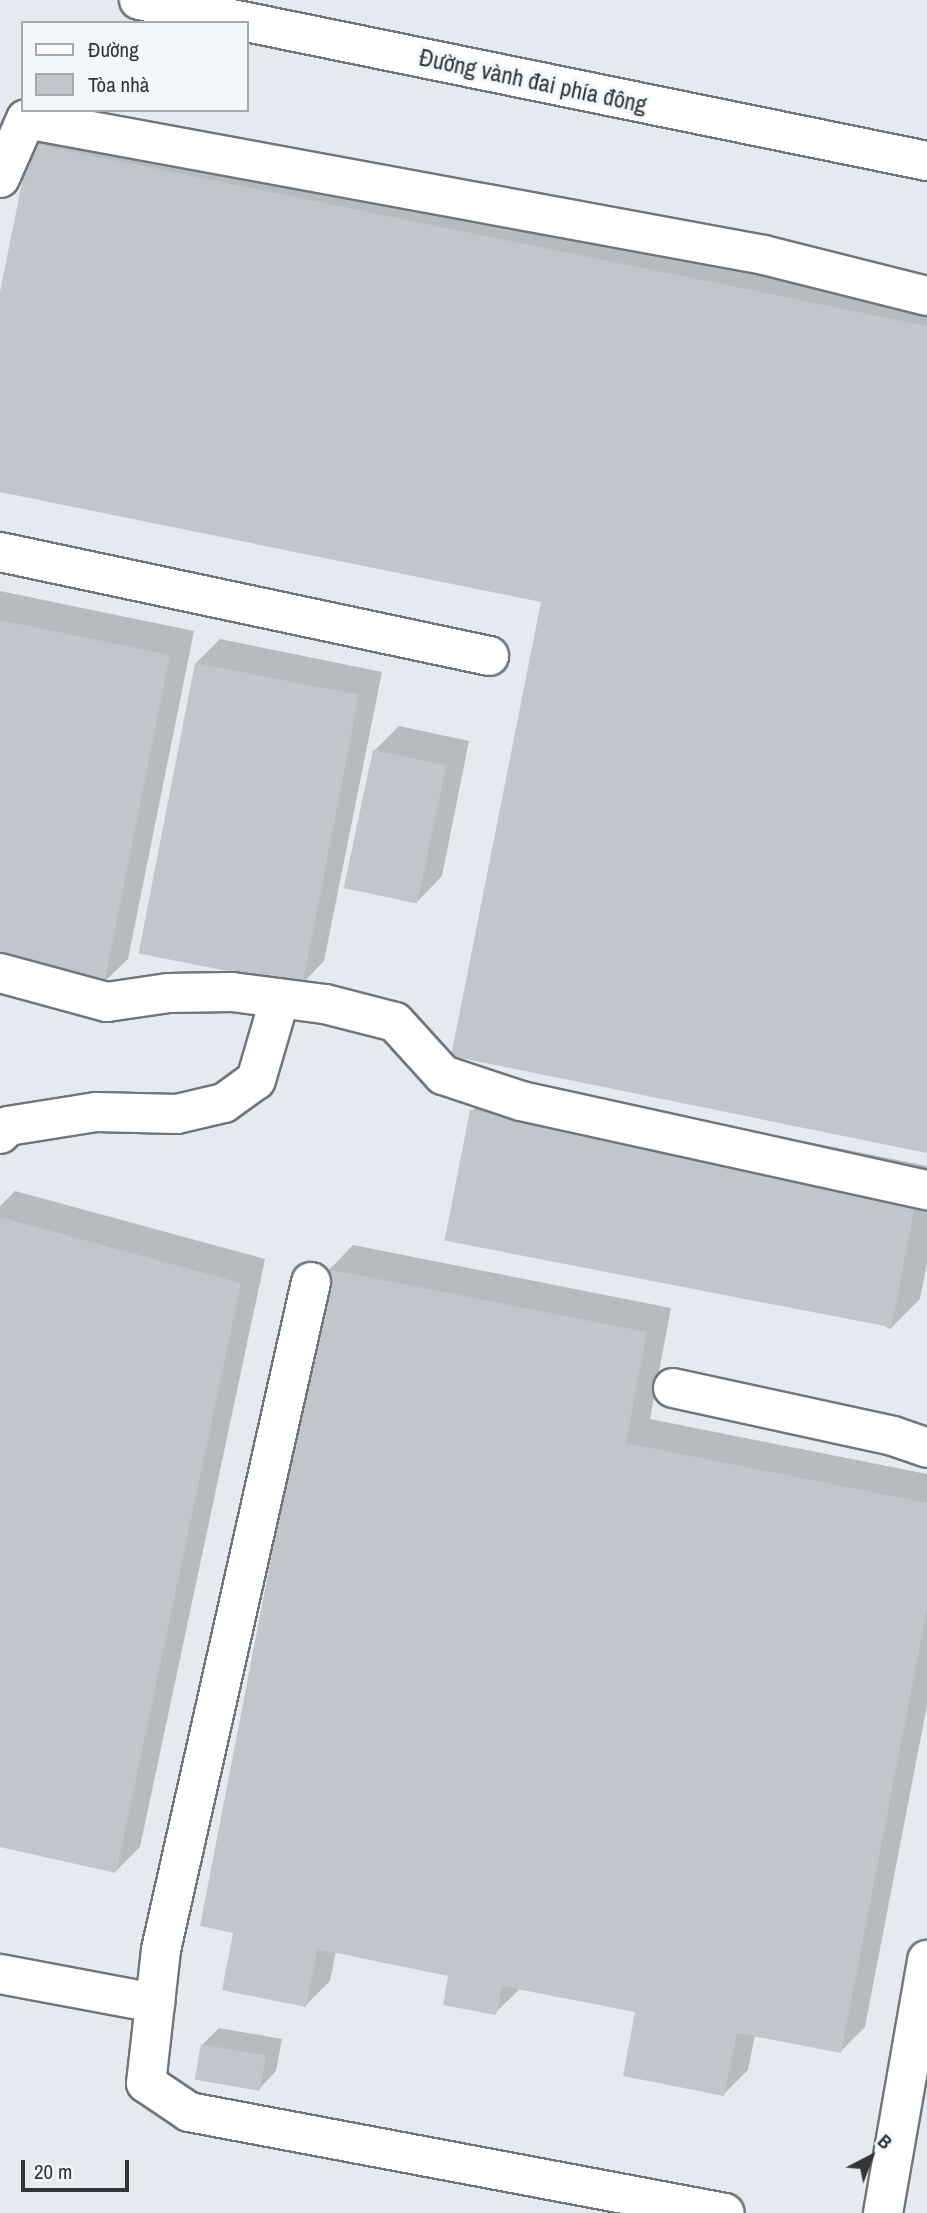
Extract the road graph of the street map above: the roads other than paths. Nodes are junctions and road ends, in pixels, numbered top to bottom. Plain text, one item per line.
1 (139, 0) edge
2 (242, 21) edge
3 (248, 22) edge
4 (927, 161) edge
5 (0, 178) edge
6 (927, 296) edge
7 (0, 552) edge
8 (489, 656) dead end
9 (0, 973) edge
10 (280, 998) junction
11 (0, 1134) edge
12 (927, 1190) edge
13 (311, 1282) dead end
14 (673, 1388) dead end
15 (927, 1448) edge
16 (927, 1960) edge
17 (0, 1974) edge
18 (155, 2003) junction
19 (725, 2213) edge
20 (883, 2213) edge

1 - 2 street, Đường vành đai phía đông
3 - 4 street, Đường vành đai phía đông
5 - 6 street
7 - 8 street
9 - 10 street
10 - 11 street
10 - 12 street
13 - 18 street
14 - 15 street
16 - 20 street
17 - 18 street
18 - 19 street

